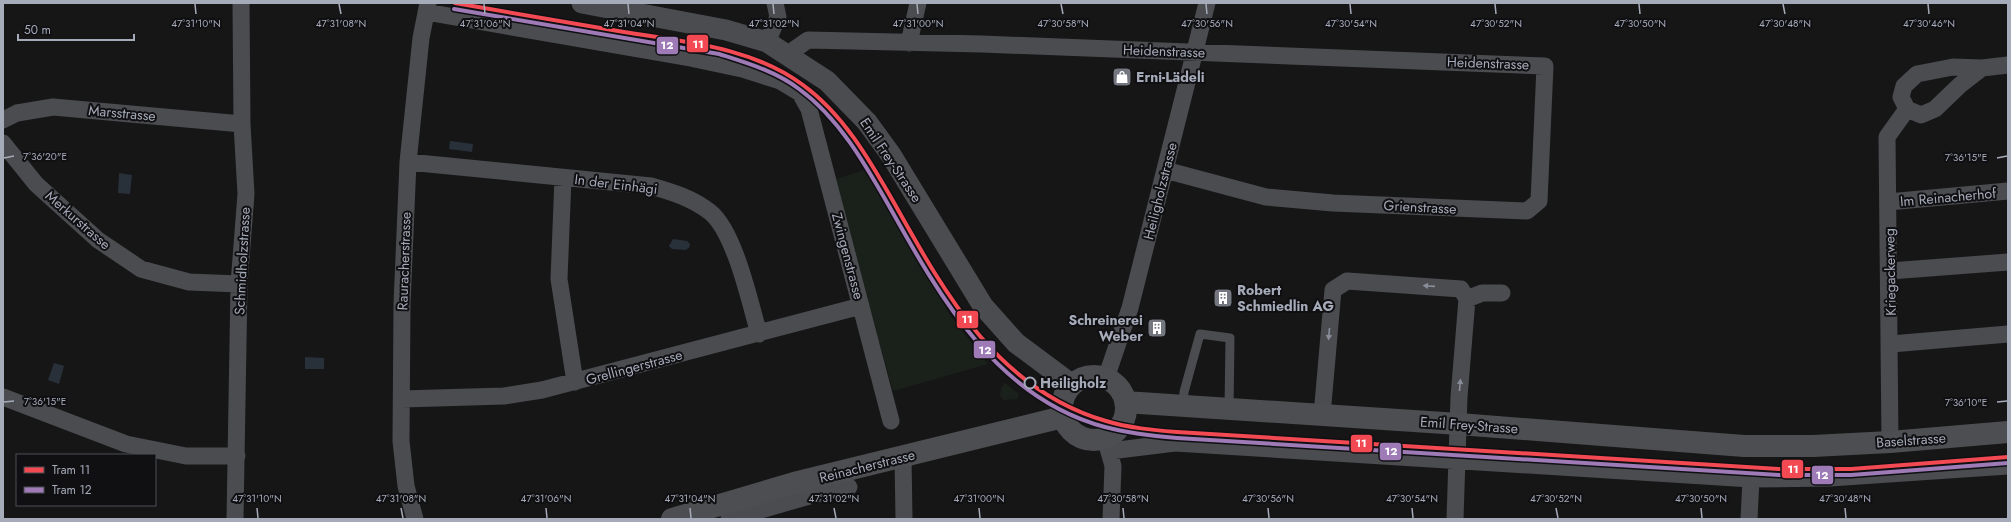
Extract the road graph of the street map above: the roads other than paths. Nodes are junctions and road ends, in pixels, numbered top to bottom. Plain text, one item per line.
1 (241, 3) edge
2 (582, 3) edge
3 (775, 3) edge
4 (918, 3) edge
5 (1207, 3) edge
6 (427, 7) edge
7 (767, 42) junction
8 (909, 43) junction
9 (1194, 52) junction
10 (788, 54) junction
11 (2008, 65) edge
12 (1545, 66) joint
13 (1982, 68) junction
14 (1907, 108) junction
15 (3, 120) edge
16 (242, 124) junction
17 (3, 142) edge
18 (408, 162) junction
19 (1165, 170) junction
20 (563, 178) junction
21 (2008, 191) edge
22 (1888, 202) junction
23 (2008, 262) edge
24 (1890, 271) junction
25 (239, 284) junction
26 (1502, 293) dead end
27 (1467, 299) junction
28 (861, 306) junction
29 (759, 334) junction
30 (2008, 334) edge
31 (1891, 344) junction
32 (1106, 378) junction
33 (575, 382) junction
34 (1072, 384) junction
35 (3, 397) edge
36 (402, 399) junction
37 (1125, 402) junction
38 (1183, 405) junction
39 (1228, 408) junction
40 (1322, 415) junction
41 (1063, 417) junction
42 (891, 421) dead end
43 (1459, 424) junction
44 (2008, 432) edge
45 (1890, 442) junction
46 (1107, 445) junction
47 (1814, 446) joint
48 (237, 456) junction
49 (903, 457) junction
50 (1458, 462) junction
51 (2008, 466) edge
52 (1751, 479) junction
53 (849, 487) dead end
54 (235, 519) edge
55 (416, 519) edge
56 (672, 519) edge
57 (729, 519) edge
58 (904, 519) edge
59 (1111, 519) edge
60 (1455, 519) edge
61 (1749, 519) edge

1 - 16 street, Schmidholzstrasse
2 - 7 street, Emil Frey-Strasse
3 - 7 street
4 - 8 street
5 - 9 street, Heiligholzstrasse
6 - 18 street, Rauracherstrasse
6 - 28 street, Zwingenstrasse
7 - 10 street, Emil Frey-Strasse
8 - 9 street, Heidenstrasse
8 - 10 street, Heidenstrasse
9 - 12 street, Heidenstrasse
9 - 19 street, Heiligholzstrasse
10 - 34 street, Emil Frey-Strasse
11 - 13 street
12 - 19 street, Grienstrasse
13 - 14 street
13 - 14 street
14 - 22 street, Kriegackerweg
15 - 16 street, Marsstrasse
16 - 25 street, Schmidholzstrasse
17 - 25 street, Merkurstrasse
18 - 20 street, In der Einhägi
18 - 36 street, Rauracherstrasse
19 - 32 street, Heiligholzstrasse
20 - 29 street, In der Einhägi
20 - 33 street
21 - 22 street, Im Reinacherhof
22 - 24 street, Kriegackerweg
23 - 24 street
24 - 31 street, Kriegackerweg
25 - 48 street, Schmidholzstrasse
26 - 27 street
27 -> 40 street
43 -> 27 street
28 - 29 street, Grellingerstrasse
28 - 42 street, Zwingenstrasse
29 - 33 street, Grellingerstrasse
30 - 31 street
31 - 45 street, Kriegackerweg
32 - 34 main road
32 - 37 main road
33 - 36 street, Grellingerstrasse
34 - 41 main road
35 - 48 street
36 - 55 street, Rauracherstrasse
37 - 38 main road, Emil Frey-Strasse
37 - 46 main road
38 - 39 main road, Emil Frey-Strasse
38 - 39 lane
39 - 40 main road, Emil Frey-Strasse
40 - 43 main road, Emil Frey-Strasse
41 - 46 main road
41 - 49 main road, Reinacherstrasse
43 - 47 main road, Emil Frey-Strasse
43 - 50 street
44 - 45 main road, Baselstrasse
45 - 47 main road, Baselstrasse
46 - 50 street
46 - 59 street
48 - 54 street, Schmidholzstrasse
49 - 56 main road, Reinacherstrasse
49 - 58 street
50 - 52 street
50 - 60 street
51 - 52 street
52 - 61 street
53 - 57 street

